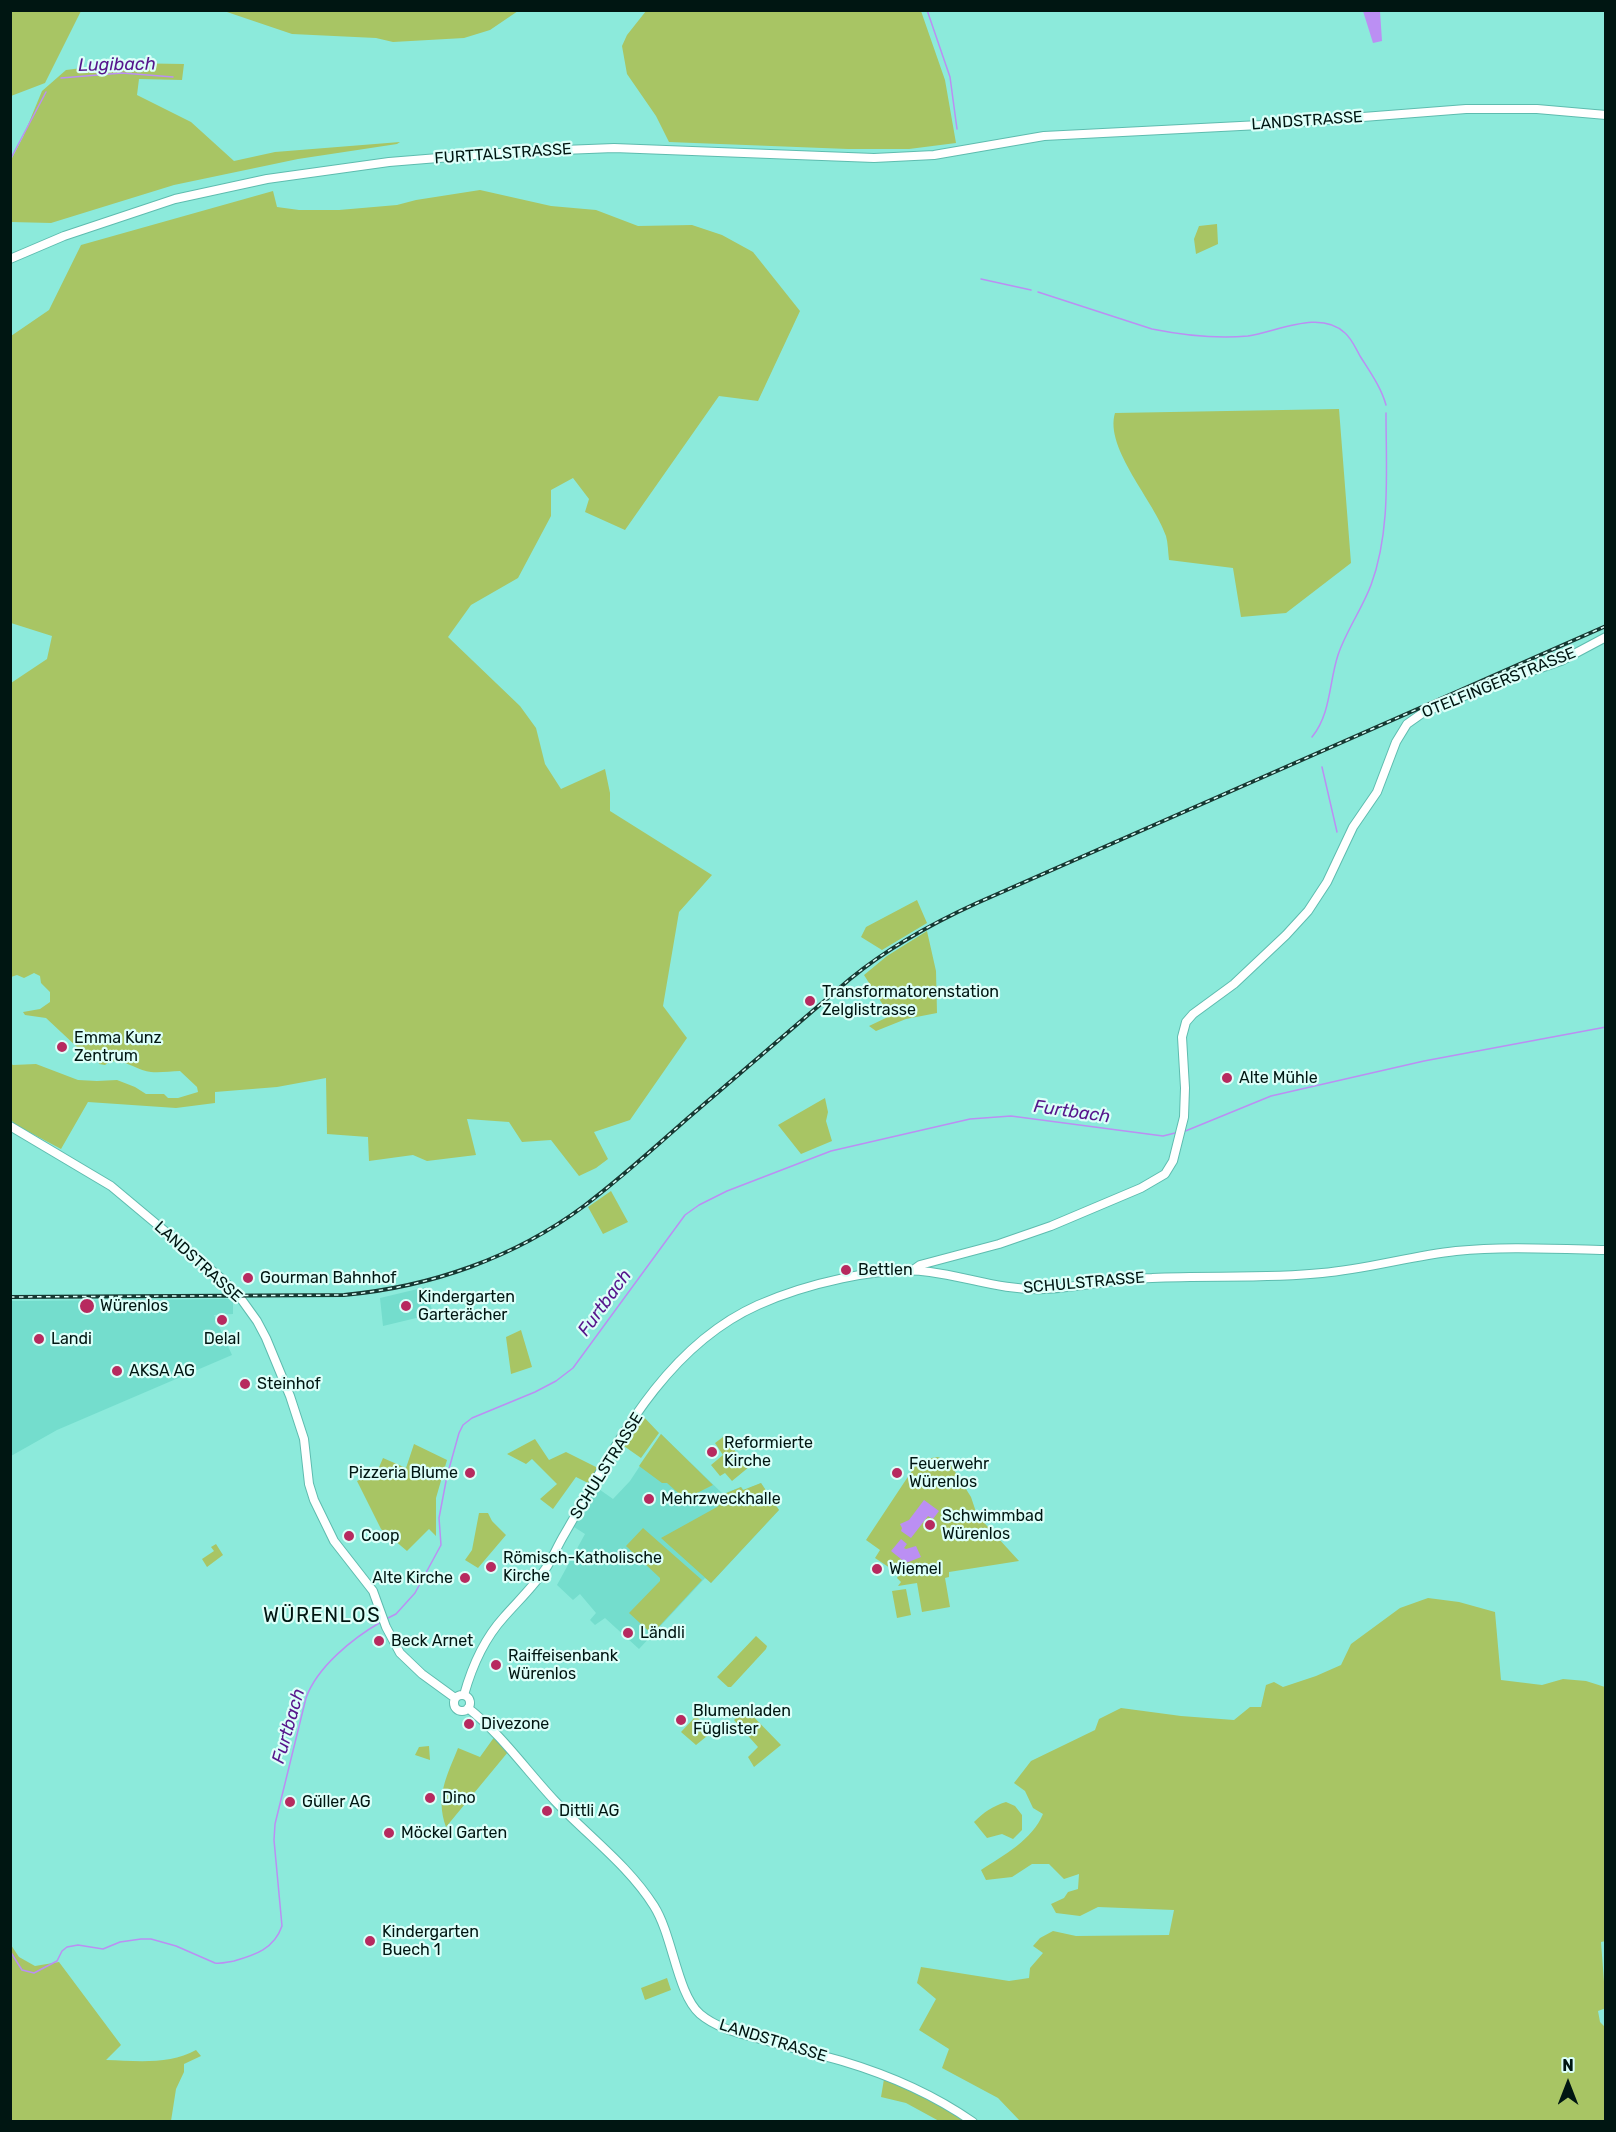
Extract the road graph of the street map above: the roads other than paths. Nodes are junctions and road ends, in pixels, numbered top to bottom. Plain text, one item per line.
1 (1605, 115) edge
2 (1008, 141) joint
3 (10, 260) edge
4 (1605, 637) edge
5 (10, 1126) edge
6 (1605, 1250) edge
7 (913, 1270) junction
8 (464, 1695) junction
9 (455, 1698) junction
10 (468, 1708) junction
11 (974, 2121) edge

1 - 2 main road, LANDSTRASSE
2 - 3 main road, FURTTALSTRASSE
4 - 7 main road, OTELFINGERSTRASSE
5 - 9 main road, LANDSTRASSE
6 - 7 main road, SCHULSTRASSE
7 - 8 main road, SCHULSTRASSE
8 - 9 main road
8 - 10 main road
9 - 10 main road
10 - 11 main road, LANDSTRASSE

